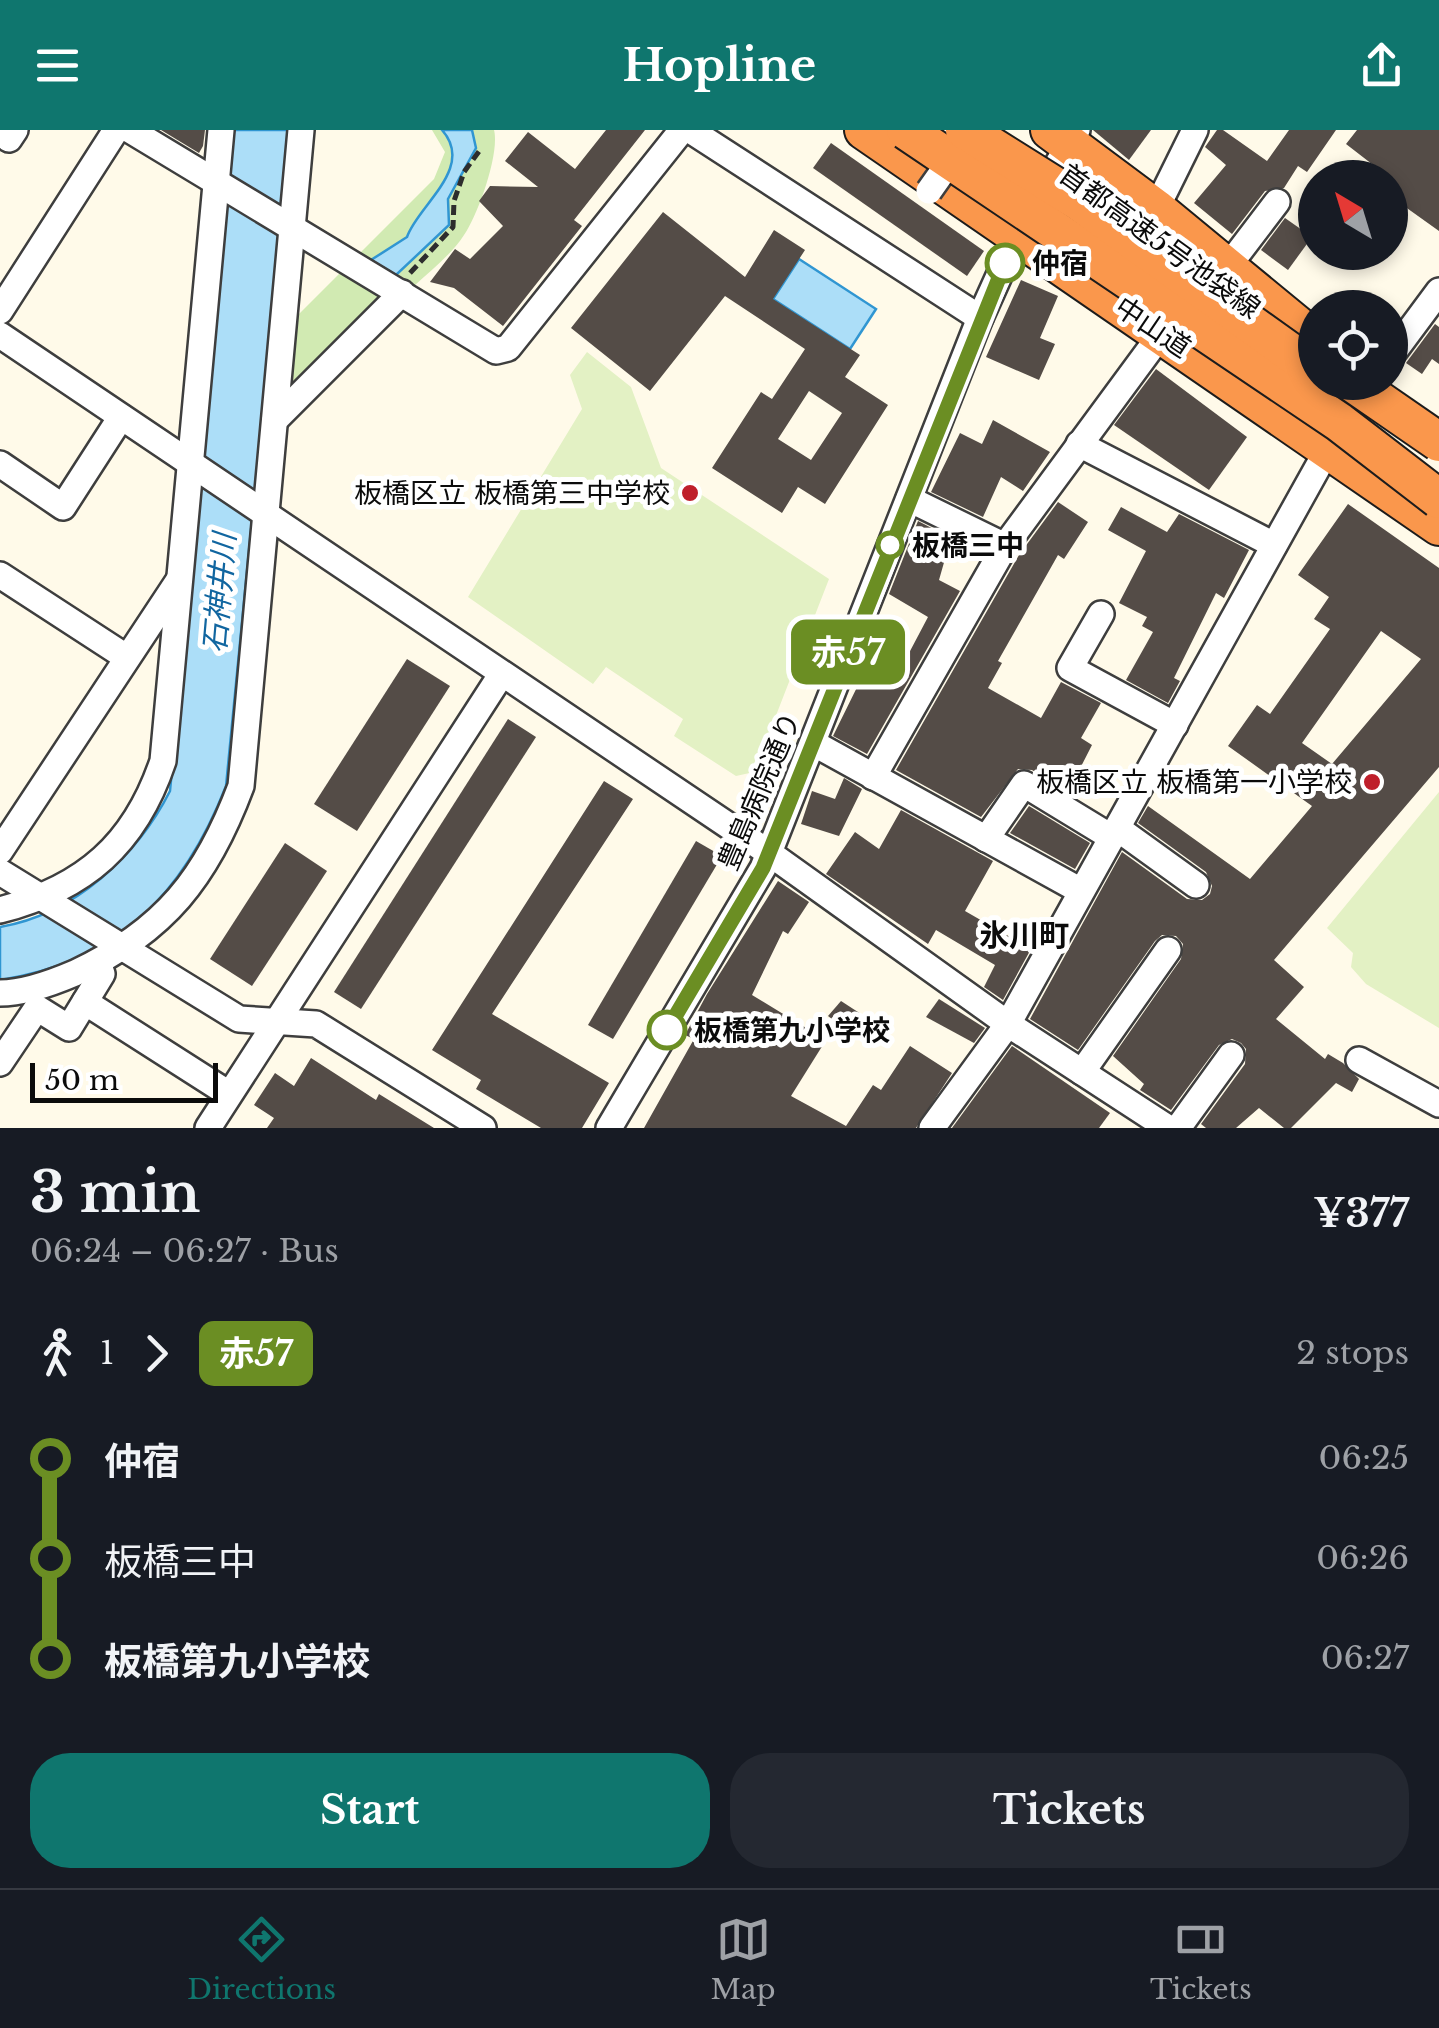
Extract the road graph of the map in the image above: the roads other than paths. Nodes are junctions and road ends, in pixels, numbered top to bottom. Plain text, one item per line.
1 (116, 130) edge
2 (130, 130) edge
3 (221, 130) edge
4 (301, 130) edge
5 (682, 130) edge
6 (690, 130) edge
7 (864, 130) edge
8 (906, 130) edge
9 (948, 130) edge
10 (968, 130) edge
11 (1004, 130) edge
12 (1195, 130) edge
13 (1065, 134) edge
14 (220, 184) junction
15 (929, 191) dead end
16 (1277, 202) dead end
17 (1156, 210) junction
18 (288, 225) junction
19 (1017, 236) junction
20 (1226, 269) junction
21 (402, 288) junction
22 (1439, 291) edge
23 (0, 311) edge
24 (980, 318) junction
25 (1298, 326) edge
26 (1408, 331) edge
27 (1162, 333) junction
28 (0, 335) edge
29 (1298, 342) edge
30 (1298, 369) edge
31 (1298, 371) edge
32 (1298, 372) edge
33 (1322, 400) edge
34 (1349, 400) edge
35 (1389, 400) edge
36 (121, 417) junction
37 (275, 420) junction
38 (1334, 435) junction
39 (1080, 444) junction
40 (1435, 445) edge
41 (0, 464) edge
42 (193, 467) junction
43 (1439, 482) edge
44 (909, 499) junction
45 (1439, 499) edge
46 (264, 513) junction
47 (1439, 526) edge
48 (1274, 545) junction
49 (1005, 546) junction
50 (181, 576) junction
51 (3, 582) edge
52 (1101, 614) dead end
53 (126, 658) junction
54 (501, 675) junction
55 (1174, 724) junction
56 (812, 743) junction
57 (873, 777) junction
58 (1114, 832) junction
59 (986, 839) junction
60 (0, 851) edge
61 (769, 853) junction
62 (0, 872) edge
63 (1196, 885) dead end
64 (1082, 891) junction
65 (45, 900) junction
66 (0, 910) edge
67 (1168, 950) dead end
68 (112, 952) junction
69 (0, 993) edge
70 (85, 1002) junction
71 (276, 1018) junction
72 (1008, 1024) junction
73 (1231, 1055) dead end
74 (1359, 1060) dead end
75 (0, 1063) edge
76 (1082, 1072) junction
77 (229, 1094) junction
78 (1439, 1104) edge
79 (208, 1128) edge
80 (483, 1128) edge
81 (609, 1128) edge
82 (932, 1128) edge
83 (1168, 1128) edge
84 (1178, 1128) edge

1 - 23 street
2 - 14 street
3 - 14 street
4 - 18 street
5 - 21 street
6 - 24 street
7 - 19 highway, 中山道
8 - 32 highway, 首都高速5号池袋線, bridge
9 - 31 highway, bridge
10 - 15 street, bridge
10 - 30 highway, bridge
11 - 29 highway, 首都高速5号池袋線
12 - 17 street
13 - 17 highway
13 - 19 street, 豊島病院通り
14 - 18 street
14 - 42 street
16 - 20 street
17 - 20 highway
18 - 21 street
18 - 37 street
19 - 24 street, 豊島病院通り
19 - 27 highway, 中山道
20 - 25 highway
21 - 37 street
22 - 26 street
24 - 44 street, 豊島病院通り
27 - 38 highway, 中山道
27 - 39 street
28 - 36 street
33 - 38 highway, 首都高速5号池袋線, bridge
34 - 40 highway
35 - 40 highway, bridge
36 - 41 street
36 - 42 street
37 - 46 street
38 - 43 highway, bridge
38 - 45 highway, 首都高速5号池袋線, bridge
38 - 47 highway, 中山道
38 - 48 street
39 - 48 street
39 - 49 street
42 - 46 street
42 - 50 street
44 - 49 street
44 - 56 street, 豊島病院通り
46 - 54 street
46 - 68 street
48 - 55 street
49 - 57 street
50 - 53 street
50 - 65 street
51 - 53 street
52 - 55 street
53 - 60 street
54 - 61 street
54 - 71 street
55 - 58 street
56 - 57 street
56 - 61 street, 豊島病院通り
57 - 59 street
58 - 59 street
58 - 63 street
58 - 64 street
59 - 64 street
61 - 72 street
61 - 81 street, 豊島病院通り
62 - 65 street
64 - 72 street
65 - 66 street
65 - 68 street
67 - 76 street
68 - 69 street
68 - 70 street
68 - 71 street
70 - 75 street
70 - 77 street
71 - 77 street
71 - 80 street
72 - 76 street
72 - 82 street
73 - 84 street
74 - 78 street
76 - 83 street
77 - 79 street

